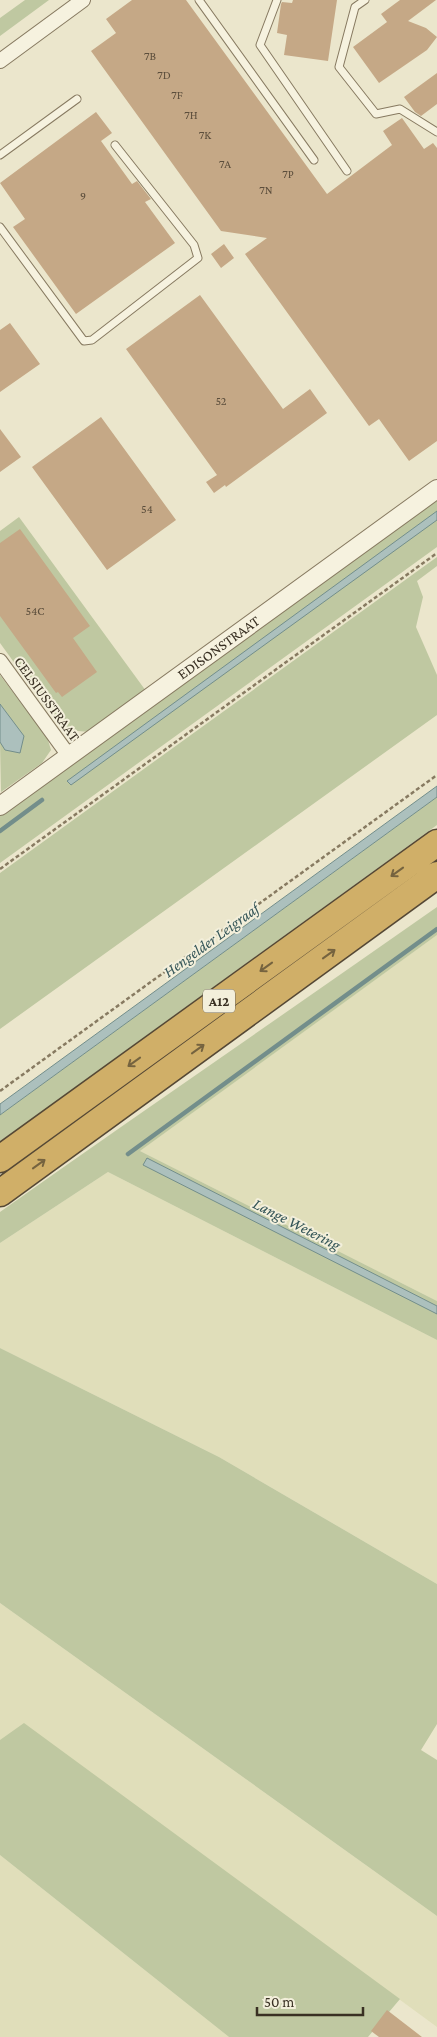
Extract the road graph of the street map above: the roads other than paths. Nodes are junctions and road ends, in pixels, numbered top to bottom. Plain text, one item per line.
1 (83, 0) edge
2 (199, 0) edge
3 (277, 0) edge
4 (364, 0) edge
5 (0, 61) edge
6 (78, 99) dead end
7 (437, 132) edge
8 (115, 144) dead end
9 (0, 155) edge
10 (314, 160) dead end
11 (347, 170) dead end
12 (0, 227) edge
13 (437, 489) edge
14 (0, 661) edge
15 (69, 756) junction
16 (0, 805) edge
17 (437, 844) edge
18 (437, 875) edge
19 (0, 1159) edge
20 (0, 1193) edge

1 - 5 street
2 - 10 lane
3 - 11 lane
4 - 7 lane
6 - 9 lane
8 - 12 lane
13 - 15 street, EDISONSTRAAT
14 - 15 street, CELSIUSSTRAAT
15 - 16 street, EDISONSTRAAT
17 -> 19 highway, A12
20 -> 18 highway, A12

